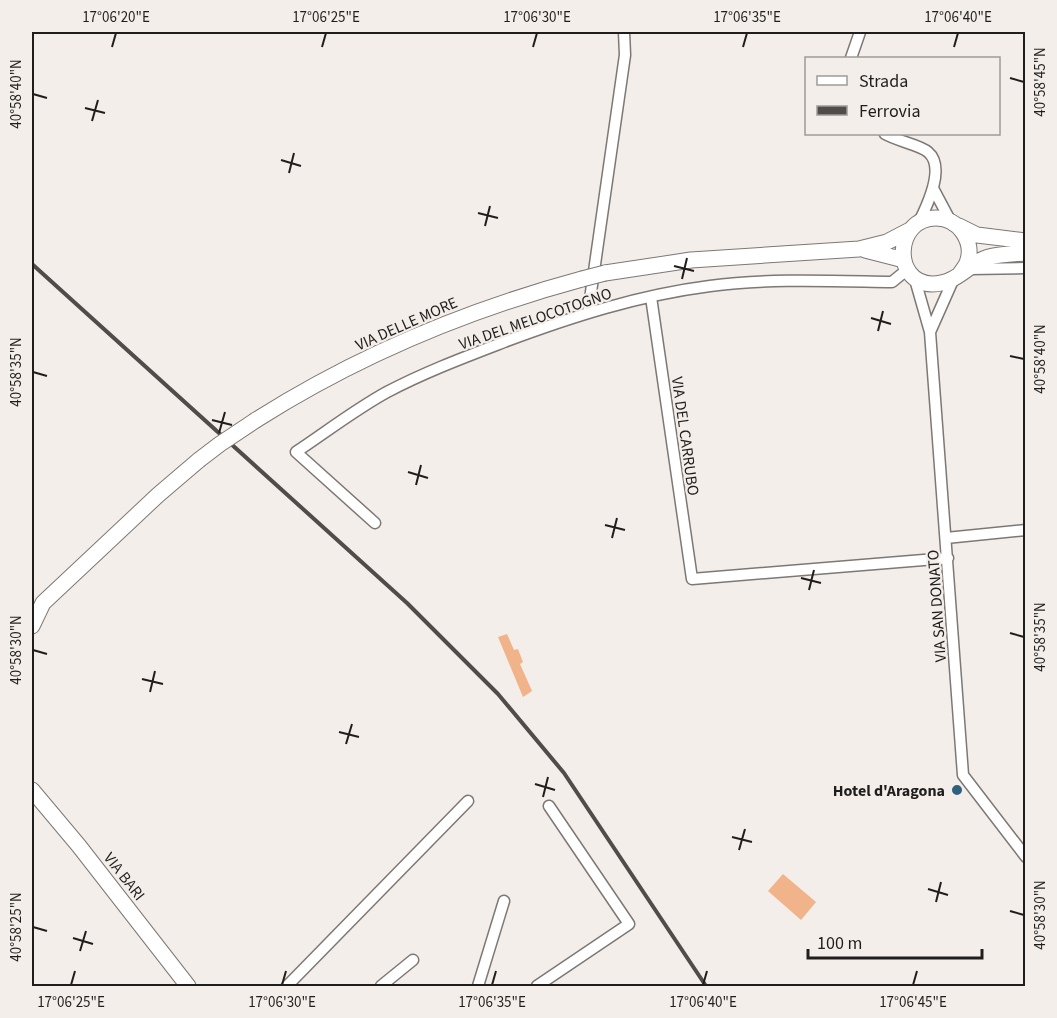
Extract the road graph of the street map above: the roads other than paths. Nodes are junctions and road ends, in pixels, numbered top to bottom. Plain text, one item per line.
1 (624, 32) edge
2 (860, 32) edge
3 (851, 57) edge
4 (887, 135) edge
5 (934, 190) junction
6 (955, 224) junction
7 (915, 226) junction
8 (1026, 241) edge
9 (859, 249) junction
10 (1026, 253) edge
11 (908, 268) junction
12 (1026, 268) edge
13 (961, 274) junction
14 (651, 297) junction
15 (588, 313) junction
16 (930, 332) junction
17 (375, 523) dead end
18 (1026, 530) edge
19 (946, 538) junction
20 (948, 558) junction
21 (37, 605) edge
22 (32, 626) edge
23 (32, 790) edge
24 (468, 801) dead end
25 (549, 806) dead end
26 (1026, 857) edge
27 (504, 901) dead end
28 (413, 960) dead end
29 (188, 987) edge
30 (287, 987) edge
31 (381, 987) edge
32 (478, 987) edge
33 (537, 987) edge

1 - 15 street
2 - 3 street
4 - 5 street
5 - 6 street
5 - 7 street
6 - 7 main road
6 - 8 main road
6 - 13 main road
7 - 9 main road
7 - 11 main road
9 - 11 main road
9 - 21 main road, VIA DELLE MORE, bridge
10 - 13 main road
11 - 13 main road
11 - 14 street, VIA DEL MELOCOTOGNO
11 - 16 street, VIA SAN DONATO
12 - 13 street
13 - 16 street
14 - 15 street, VIA DEL MELOCOTOGNO
14 - 20 street, VIA DEL CARRUBO
15 - 17 street, VIA DEL MELOCOTOGNO
16 - 19 street, VIA SAN DONATO
18 - 19 street
19 - 20 street, VIA SAN DONATO
20 - 26 street, VIA SAN DONATO
21 - 22 main road
23 - 29 main road, VIA BARI
24 - 30 street
25 - 33 street
27 - 32 street
28 - 31 street

